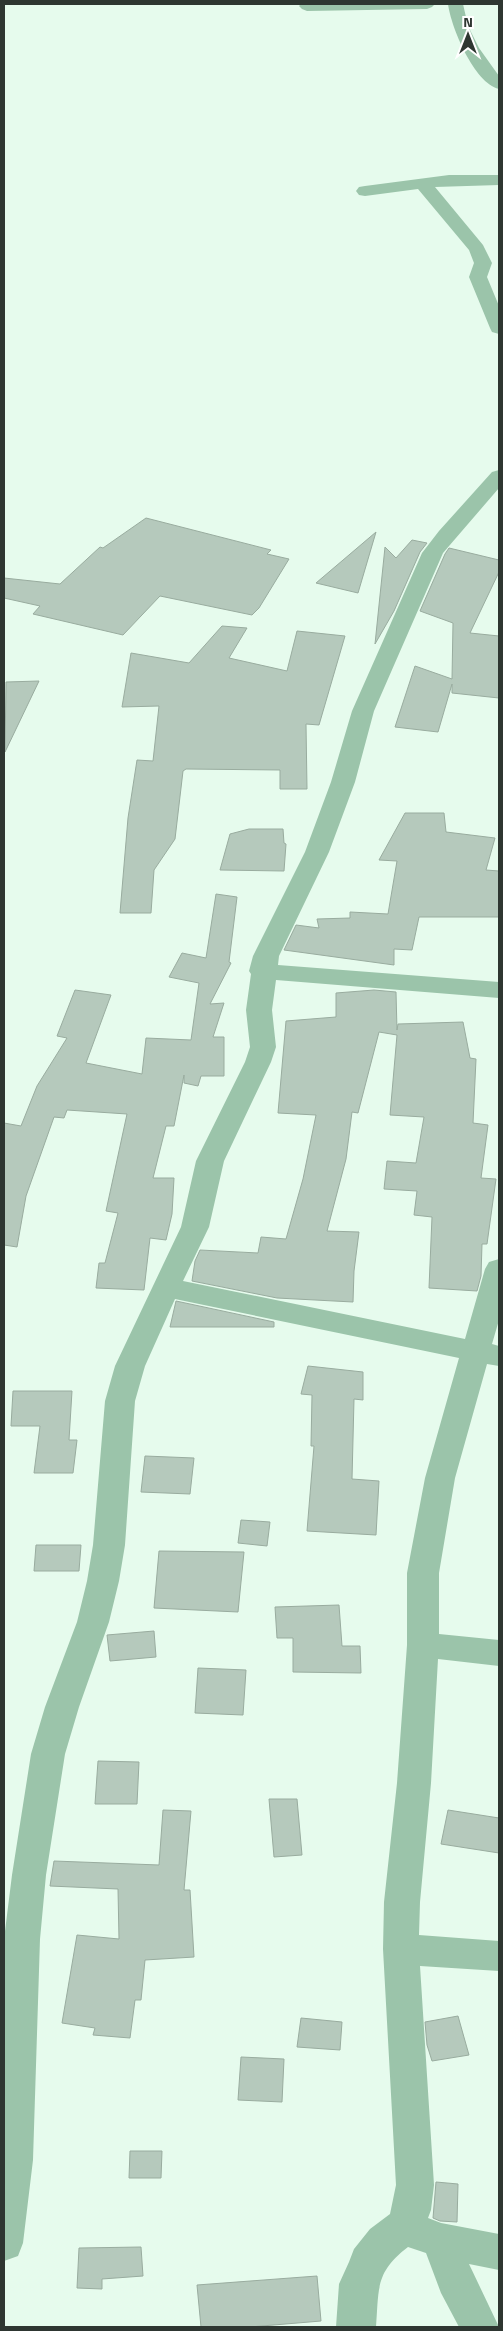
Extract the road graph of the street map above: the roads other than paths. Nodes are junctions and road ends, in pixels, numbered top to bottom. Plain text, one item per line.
1 (427, 4) edge
2 (455, 4) edge
3 (308, 6) dead end
4 (499, 84) edge
5 (499, 181) edge
6 (422, 183) junction
7 (365, 191) dead end
8 (499, 328) edge
9 (499, 476) edge
10 (262, 971) junction
11 (499, 990) edge
12 (499, 1269) edge
13 (167, 1288) junction
14 (487, 1353) edge
15 (423, 1645) junction
16 (499, 1653) edge
17 (401, 1950) junction
18 (499, 1956) edge
19 (404, 2227) junction
20 (441, 2241) junction
21 (4, 2243) edge
22 (499, 2252) edge
23 (356, 2327) edge
24 (480, 2327) edge

1 - 3 street
2 - 4 street
5 - 6 street
6 - 7 street
6 - 8 street
9 - 10 street
10 - 11 street
10 - 13 street
12 - 14 street
13 - 14 street
13 - 21 street
14 - 15 street
15 - 16 street
15 - 17 street
17 - 18 street
17 - 19 street
19 - 20 street
19 - 23 street
20 - 22 street
20 - 24 street

